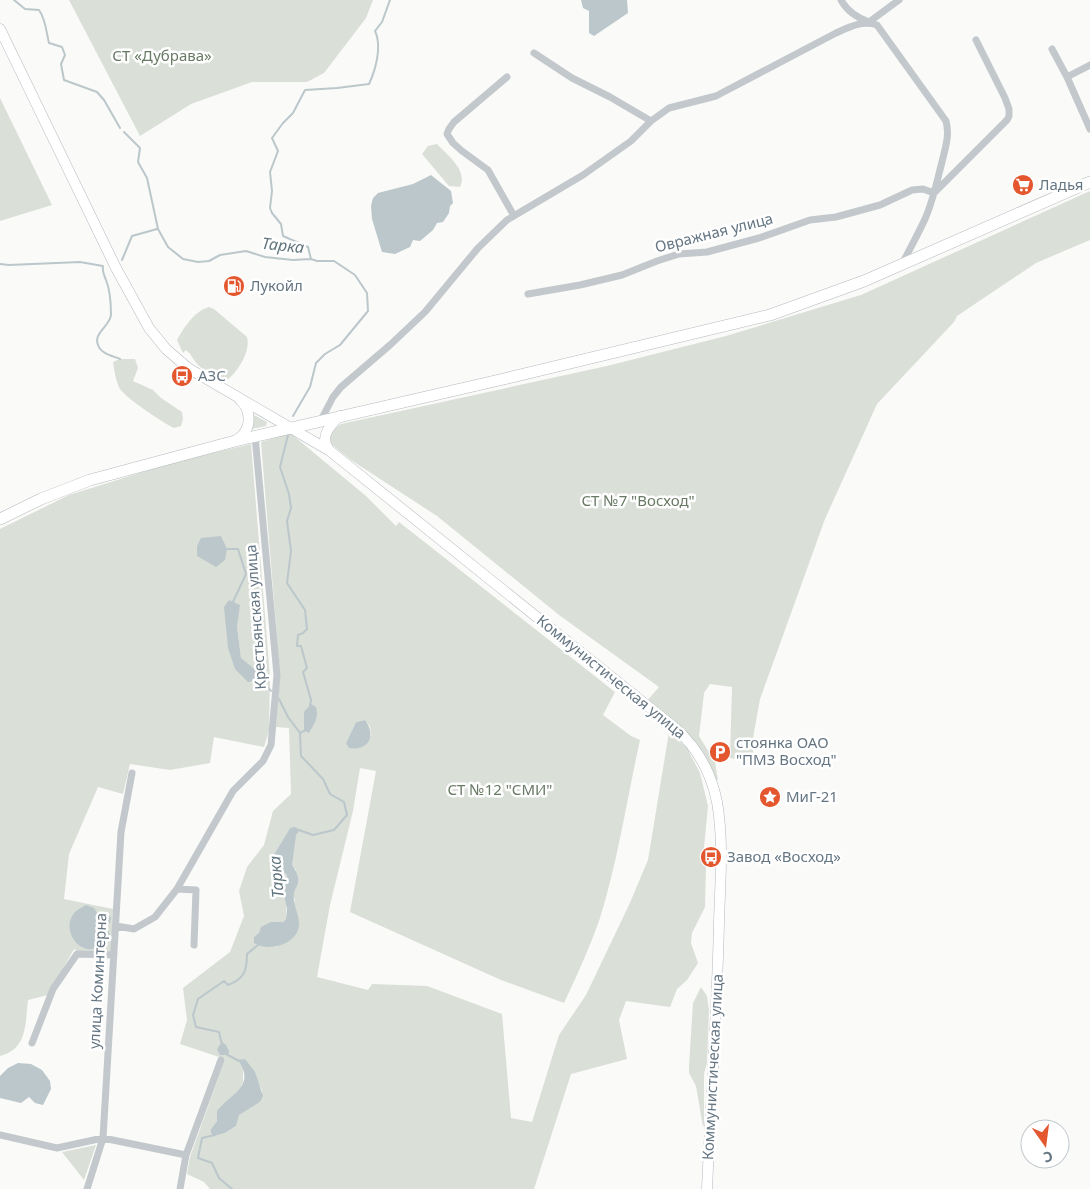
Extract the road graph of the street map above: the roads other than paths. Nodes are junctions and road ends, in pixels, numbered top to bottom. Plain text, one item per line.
1 (841, 0) edge
2 (899, 0) edge
3 (869, 22) junction
4 (0, 29) edge
5 (976, 40) dead end
6 (1052, 49) dead end
7 (534, 53) dead end
8 (1090, 65) edge
9 (507, 77) dead end
10 (1067, 77) junction
11 (651, 122) junction
12 (1090, 129) edge
13 (1090, 182) edge
14 (934, 193) junction
15 (514, 216) junction
16 (902, 264) junction
17 (528, 294) dead end
18 (229, 392) junction
19 (340, 416) junction
20 (321, 420) junction
21 (290, 427) junction
22 (255, 440) junction
23 (235, 441) junction
24 (330, 451) junction
25 (0, 519) edge
26 (132, 773) dead end
27 (177, 889) junction
28 (116, 926) junction
29 (194, 945) dead end
30 (114, 955) junction
31 (32, 1043) dead end
32 (221, 1060) dead end
33 (0, 1135) edge
34 (103, 1138) junction
35 (186, 1155) junction
36 (87, 1189) edge
37 (180, 1189) edge
38 (707, 1189) edge

1 - 3 street
2 - 3 street
3 - 11 street
3 - 14 street
4 - 18 main road
5 - 14 street
6 - 10 street
7 - 11 street
8 - 10 street
9 - 15 street
10 - 12 street
11 - 15 street
13 - 16 main road
14 - 16 street
14 - 17 street, Овражная улица
15 - 20 street
16 - 19 main road
18 - 21 main road, Коммунистическая улица
18 - 23 main road
19 - 20 main road
19 - 24 main road
20 - 21 main road
21 - 22 main road
21 - 24 main road, Коммунистическая улица
22 - 23 main road
22 - 27 street, Крестьянская улица
23 - 25 main road
24 - 38 main road, Коммунистическая улица
26 - 28 street, улица Коминтерна
27 - 28 street, Крестьянская улица
27 - 29 street
28 - 30 street, улица Коминтерна
30 - 31 street
30 - 34 street, улица Коминтерна
32 - 35 street
33 - 34 street
34 - 35 street
34 - 36 street, улица Коминтерна
35 - 37 street

